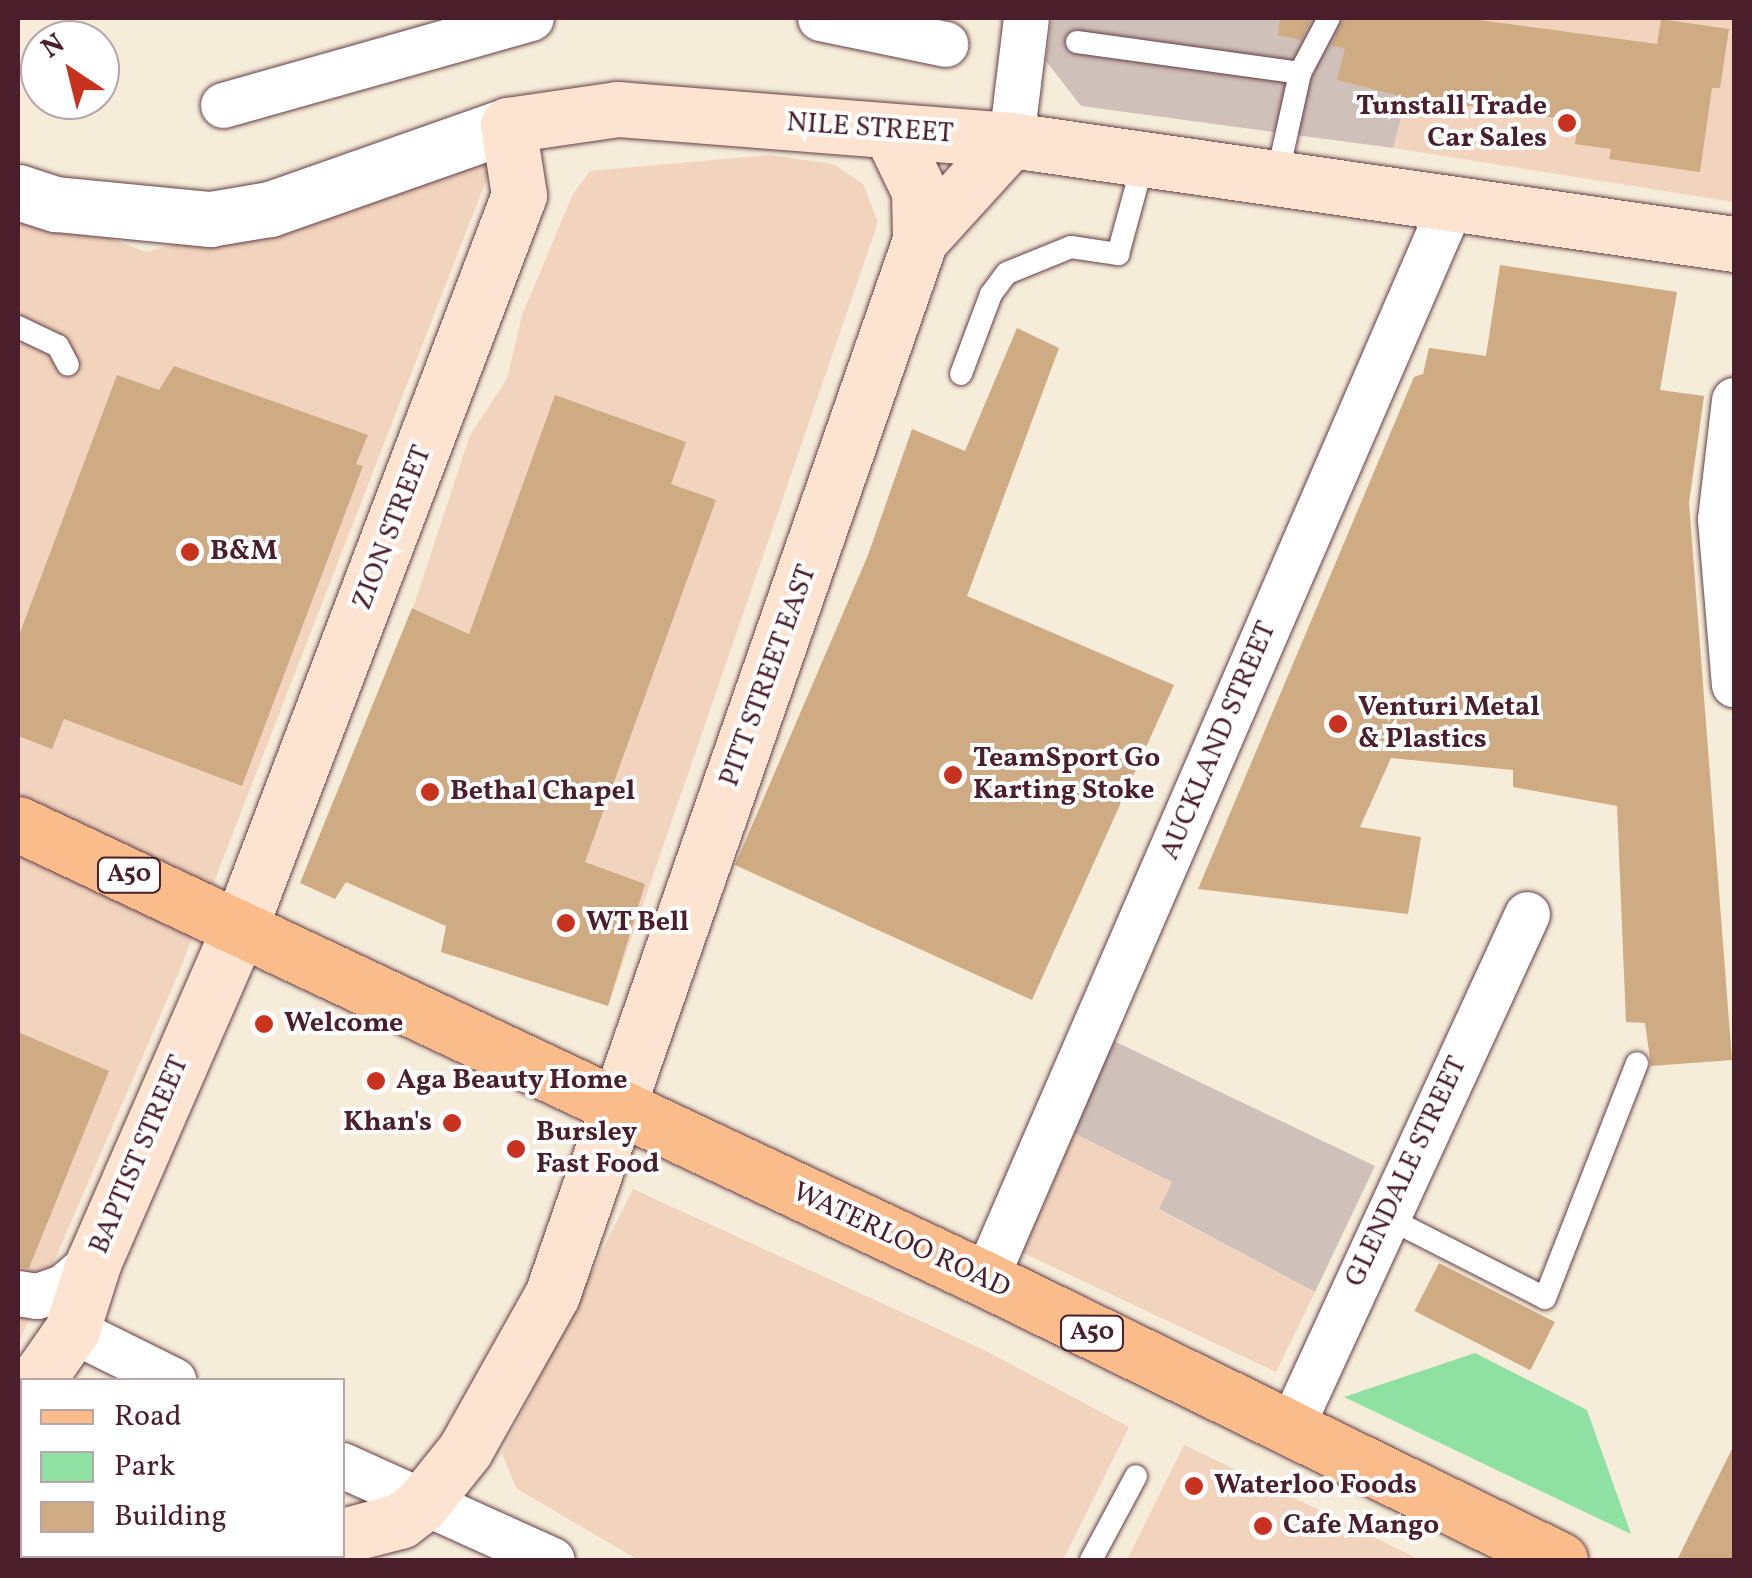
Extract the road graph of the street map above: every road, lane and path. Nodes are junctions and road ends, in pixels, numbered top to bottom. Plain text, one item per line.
1 (531, 18) edge
2 (820, 18) edge
3 (1026, 18) edge
4 (1329, 18) edge
5 (1078, 42) dead end
6 (946, 44) dead end
7 (1300, 73) junction
8 (223, 105) dead end
9 (508, 124) junction
10 (890, 131) junction
11 (1011, 140) junction
12 (1144, 159) junction
13 (1277, 178) junction
14 (18, 192) edge
15 (1452, 202) junction
16 (920, 240) junction
17 (1734, 244) edge
18 (18, 326) edge
19 (68, 365) dead end
20 (960, 374) dead end
21 (1734, 400) edge
22 (1734, 684) edge
23 (18, 824) edge
24 (1527, 914) dead end
25 (240, 927) junction
26 (1637, 1063) dead end
27 (620, 1112) junction
28 (1386, 1217) junction
29 (94, 1261) junction
30 (985, 1279) junction
31 (18, 1293) edge
32 (72, 1330) junction
33 (38, 1378) edge
34 (169, 1378) edge
35 (1289, 1431) junction
36 (345, 1466) edge
37 (1136, 1476) dead end
38 (422, 1505) junction
39 (359, 1543) edge
40 (119, 1558) edge
41 (92, 1560) edge
42 (552, 1560) edge
43 (1091, 1560) edge
44 (1560, 1560) edge

1 - 8 street
2 - 6 street
3 - 11 street
4 - 7 lane
5 - 7 lane
7 - 13 lane
9 - 10 main road, NILE STREET
9 - 14 street, NILE STREET
9 - 25 main road, ZION STREET
10 - 11 main road, NILE STREET
10 - 16 main road, PITT STREET EAST
11 - 12 main road, NILE STREET
11 - 16 main road, PITT STREET EAST
12 - 13 main road, NILE STREET
12 - 20 lane
13 - 15 main road, NILE STREET
15 - 17 main road, NILE STREET
15 - 30 street, AUCKLAND STREET
16 - 27 main road, PITT STREET EAST
18 - 19 lane
21 - 22 street
23 - 25 main road, A50
24 - 28 street, GLENDALE STREET
25 - 27 main road, WATERLOO ROAD / A50
25 - 29 main road, BAPTIST STREET
26 - 28 lane
27 - 30 main road, WATERLOO ROAD / A50
27 - 38 main road, PITT STREET EAST
28 - 35 street, GLENDALE STREET
29 - 31 street
29 - 32 main road, BAPTIST STREET
30 - 35 main road, WATERLOO ROAD / A50
32 - 33 main road, BAPTIST STREET
32 - 34 street
35 - 44 main road, WATERLOO ROAD / A50
36 - 38 street
37 - 43 lane
38 - 39 main road
38 - 42 street
40 - 41 main road

